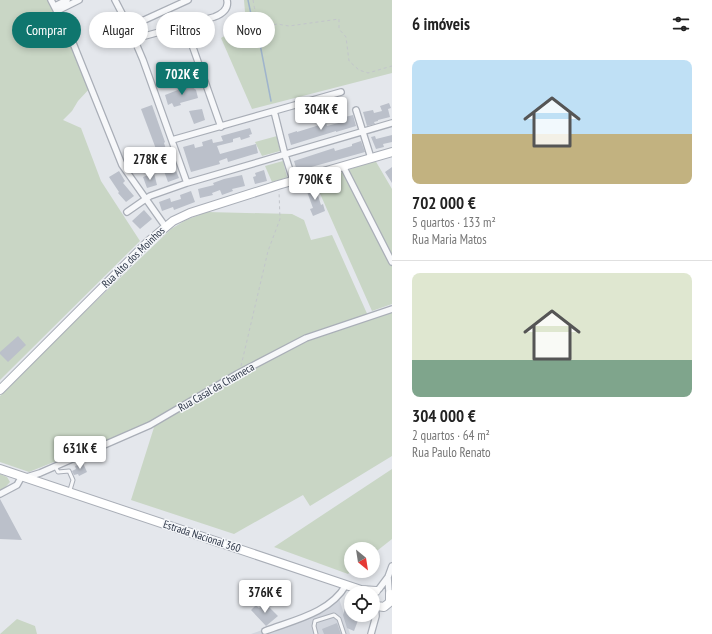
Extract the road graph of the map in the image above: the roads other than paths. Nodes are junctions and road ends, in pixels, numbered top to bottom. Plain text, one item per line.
1 (52, 0) edge
2 (67, 0) edge
3 (79, 0) edge
4 (115, 0) edge
5 (188, 0) edge
6 (227, 0) edge
7 (56, 9) junction
8 (121, 12) edge
9 (215, 17) edge
10 (148, 18) edge
11 (138, 48) edge
12 (193, 48) edge
13 (341, 92) dead end
14 (356, 110) dead end
15 (274, 111) junction
16 (392, 123) edge
17 (221, 126) junction
18 (363, 132) junction
19 (172, 140) junction
20 (392, 152) edge
21 (285, 155) junction
22 (371, 158) junction
23 (343, 166) junction
24 (293, 180) junction
25 (187, 182) junction
26 (145, 199) junction
27 (127, 212) dead end
28 (165, 226) junction
29 (392, 262) edge
30 (392, 309) edge
31 (0, 390) edge
32 (55, 466) junction
33 (0, 469) edge
34 (41, 472) junction
35 (24, 477) junction
36 (38, 482) junction
37 (69, 492) junction
38 (0, 494) edge
39 (392, 566) edge
40 (388, 577) junction
41 (346, 585) junction
42 (349, 586) edge
43 (380, 589) edge
44 (380, 592) edge
45 (390, 594) edge
46 (388, 605) edge
47 (380, 612) edge
48 (374, 622) edge
49 (265, 631) dead end
50 (316, 634) edge
51 (344, 634) edge
52 (371, 634) edge

1 - 7 street
2 - 7 street
3 - 7 street
4 - 8 street
5 - 10 street
6 - 9 street
7 - 26 street
11 - 19 street
12 - 17 street
13 - 15 street
14 - 18 street
15 - 17 street
15 - 21 street
16 - 18 street
17 - 19 street
18 - 21 street
18 - 22 street
19 - 25 street
20 - 22 street, Rua Alto dos Moinhos
21 - 24 street
21 - 25 street
22 - 23 street, Rua Alto dos Moinhos
23 - 24 street, Rua Alto dos Moinhos
23 - 29 street
24 - 28 street, Rua Alto dos Moinhos
25 - 26 street
26 - 27 street
26 - 28 street
28 - 31 street, Rua Alto dos Moinhos
30 - 32 street, Rua Casal da Charneca
32 - 34 street, Rua Casal da Charneca
32 - 37 lane
33 - 35 street
34 - 35 street, Rua Casal da Charneca
34 - 36 street
35 - 36 street, Estrada Nacional 360
35 - 38 street
36 - 37 street, Estrada Nacional 360
37 - 41 street, Estrada Nacional 360
39 - 40 street
40 - 43 street
40 - 45 street
41 - 42 street, Estrada Nacional 360
41 - 49 street
44 - 45 street
45 - 46 street
46 - 47 street
48 - 52 street
50 - 51 lane

